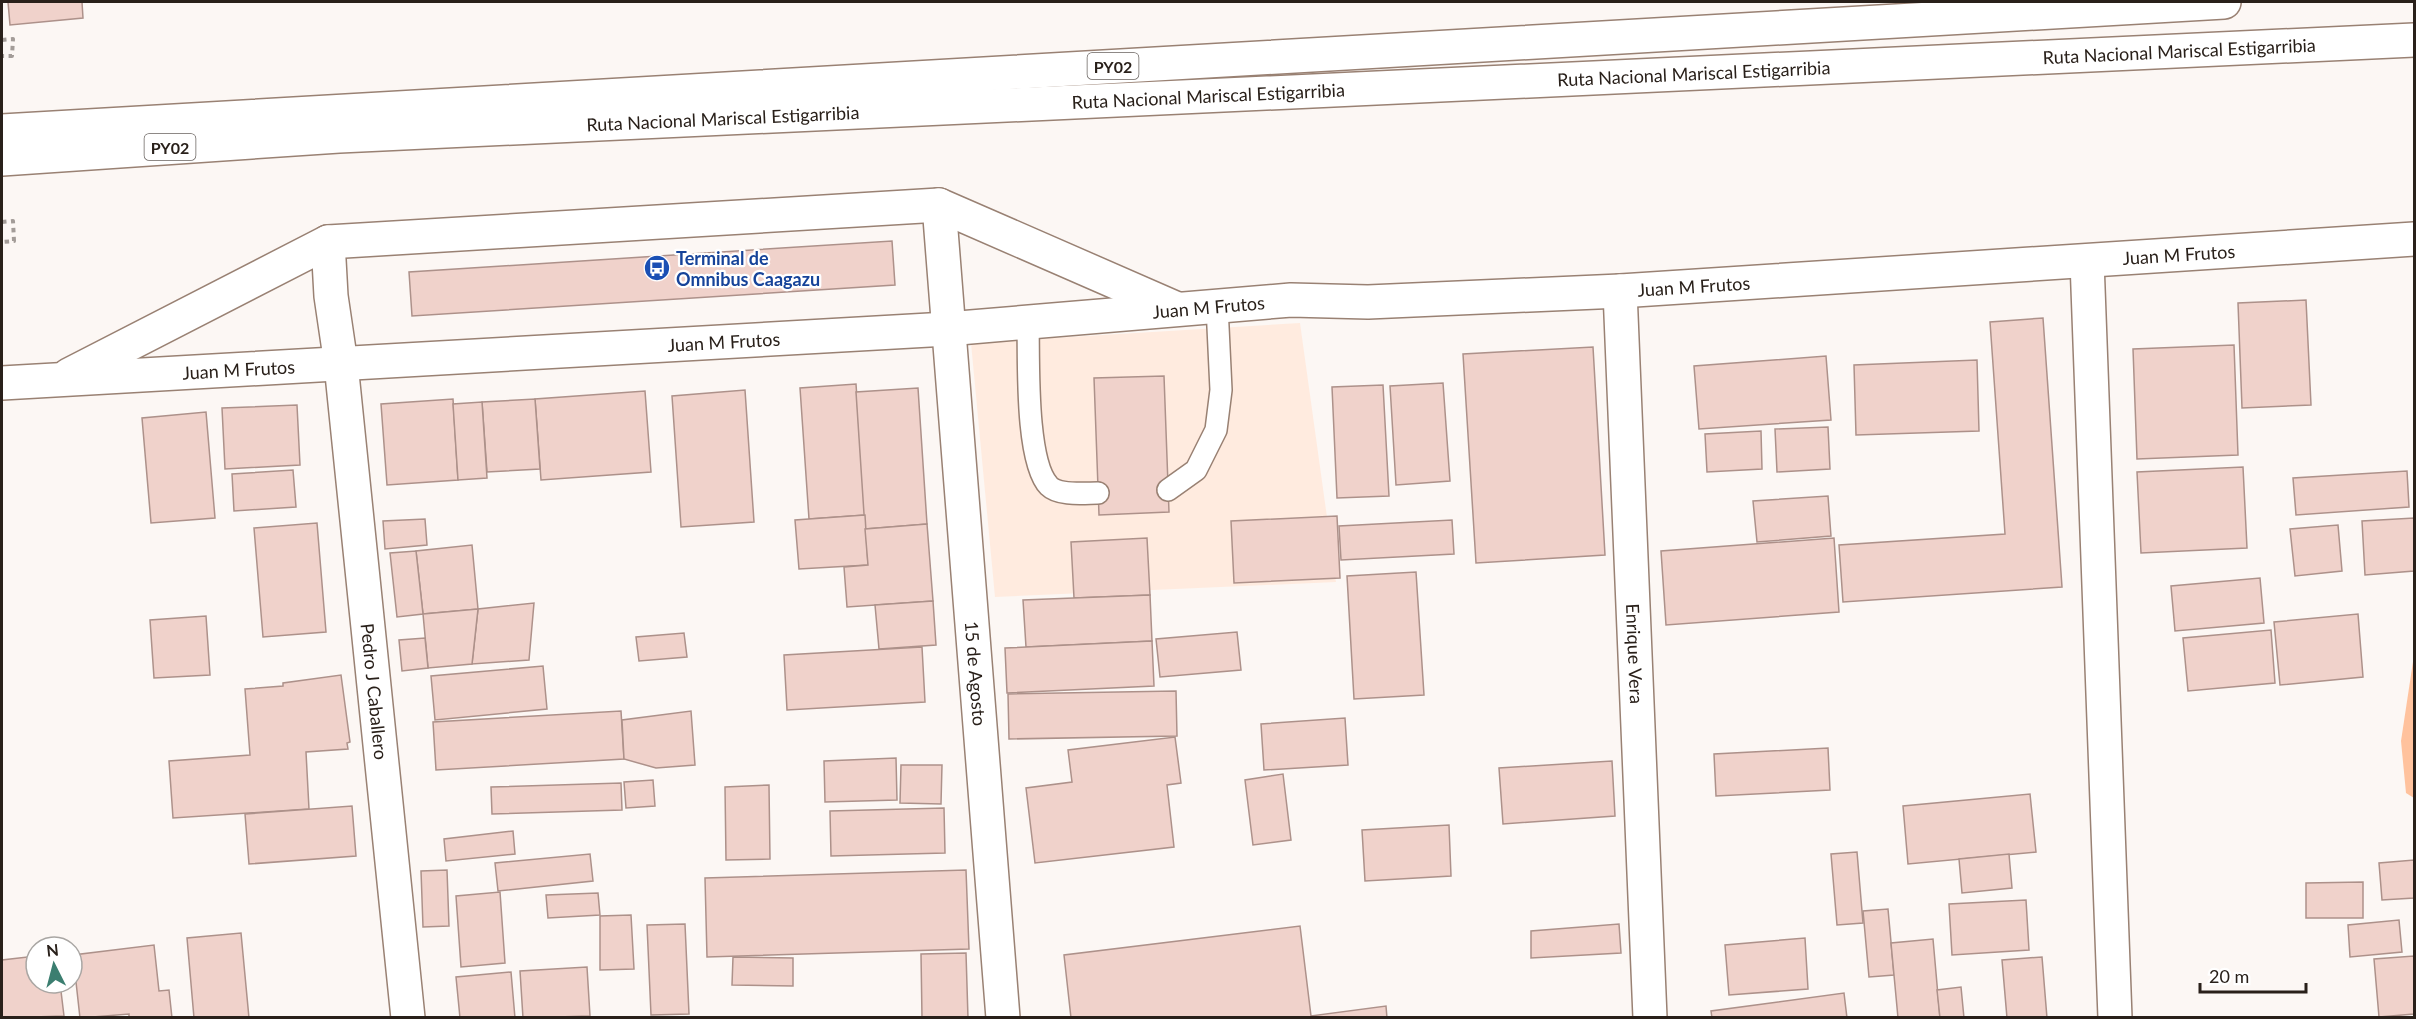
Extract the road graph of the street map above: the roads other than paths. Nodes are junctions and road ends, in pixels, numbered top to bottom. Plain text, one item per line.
1 (2224, 2) edge
2 (2415, 40) edge
3 (2, 131) edge
4 (2, 159) edge
5 (939, 206) junction
6 (2415, 240) edge
7 (328, 242) junction
8 (2087, 261) junction
9 (1620, 291) junction
10 (1217, 306) junction
11 (1178, 309) junction
12 (1028, 322) junction
13 (947, 329) junction
14 (341, 364) junction
15 (59, 380) junction
16 (2, 384) edge
17 (1168, 490) dead end
18 (1098, 493) dead end
19 (408, 1017) edge
20 (1003, 1017) edge
21 (1650, 1017) edge
22 (2115, 1017) edge

1 - 3 main road, Ruta Nacional Mariscal Estigarribia / PY02
2 - 4 main road, Ruta Nacional Mariscal Estigarribia / PY02
5 - 7 main road
5 - 11 main road
5 - 13 main road, 15 de Agosto
6 - 8 main road, Juan M Frutos
7 - 14 main road, Pedro J Caballero
7 - 15 main road
8 - 9 main road, Juan M Frutos
8 - 22 main road
9 - 10 main road, Juan M Frutos
9 - 21 main road, Enrique Vera
10 - 11 main road, Juan M Frutos
10 - 17 lane
11 - 12 main road, Juan M Frutos
12 - 13 main road, Juan M Frutos
12 - 18 lane
13 - 14 main road, Juan M Frutos
13 - 20 main road, 15 de Agosto
14 - 15 main road, Juan M Frutos
14 - 19 main road, Pedro J Caballero
15 - 16 main road, Juan M Frutos

